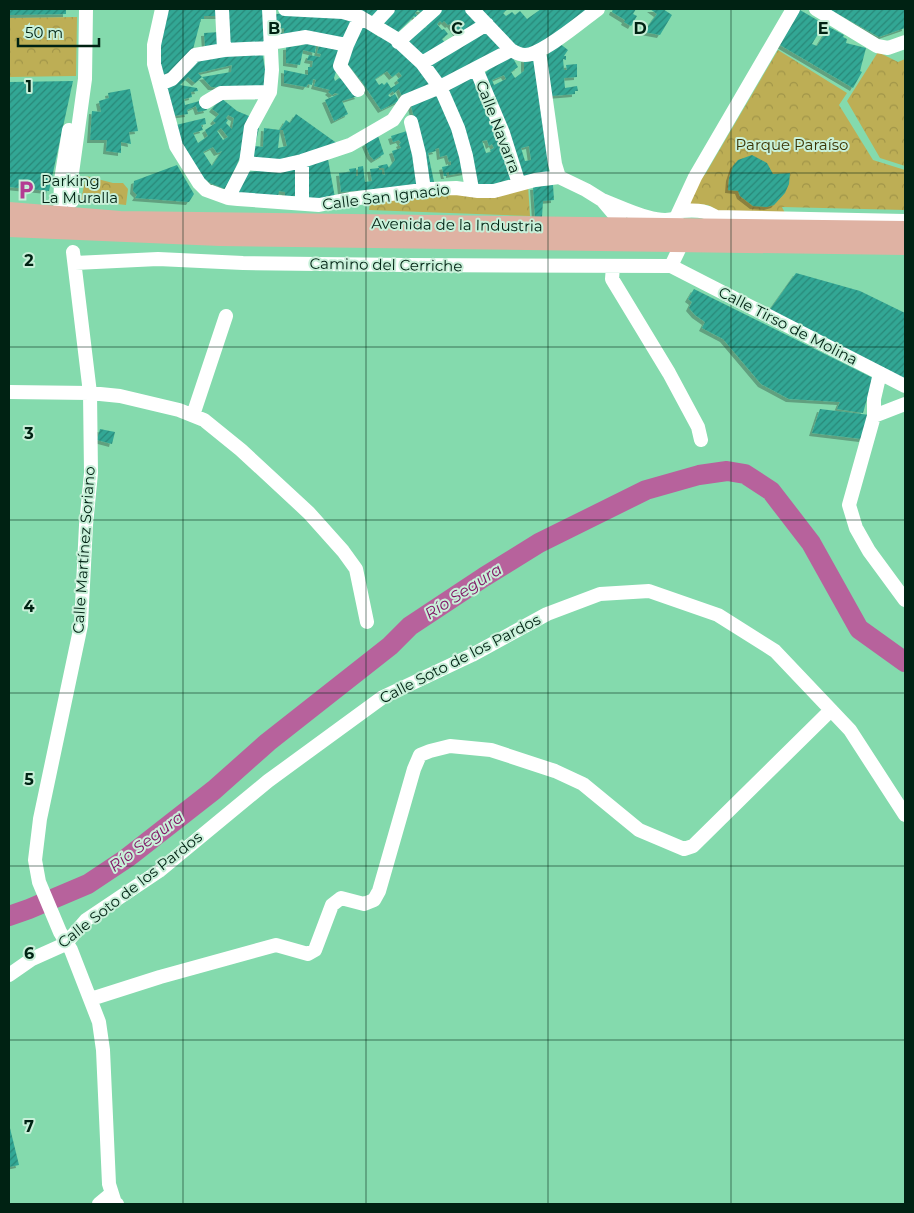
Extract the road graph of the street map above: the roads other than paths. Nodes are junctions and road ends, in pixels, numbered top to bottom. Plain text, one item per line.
1 (86, 9) edge
2 (162, 9) edge
3 (222, 9) edge
4 (270, 9) edge
5 (285, 9) edge
6 (388, 9) edge
7 (434, 9) edge
8 (472, 9) edge
9 (598, 9) edge
10 (793, 9) edge
11 (816, 9) edge
12 (343, 10) edge
13 (360, 17) junction
14 (374, 24) junction
15 (487, 24) junction
16 (398, 42) junction
17 (905, 42) edge
18 (347, 45) junction
19 (270, 46) junction
20 (224, 50) junction
21 (511, 50) junction
22 (539, 52) junction
23 (422, 63) junction
24 (476, 69) junction
25 (85, 79) junction
26 (160, 84) junction
27 (440, 87) junction
28 (358, 90) dead end
29 (270, 92) junction
30 (206, 102) dead end
31 (411, 122) dead end
32 (302, 161) junction
33 (246, 163) junction
34 (559, 177) junction
35 (519, 184) junction
36 (472, 189) junction
37 (424, 190) junction
38 (228, 198) junction
39 (602, 200) junction
40 (72, 201) dead end
41 (302, 202) junction
42 (9, 211) edge
43 (60, 215) junction
44 (720, 222) junction
45 (905, 222) edge
46 (678, 225) junction
47 (626, 227) junction
48 (9, 228) edge
49 (905, 230) edge
50 (905, 246) edge
51 (74, 258) joint
52 (613, 266) junction
53 (671, 266) junction
54 (226, 316) dead end
55 (880, 373) junction
56 (905, 386) edge
57 (9, 392) edge
58 (90, 393) junction
59 (905, 404) edge
60 (193, 415) junction
61 (874, 416) junction
62 (701, 440) dead end
63 (905, 600) edge
64 (367, 622) dead end
65 (831, 710) junction
66 (905, 815) edge
67 (64, 937) junction
68 (9, 975) edge
69 (91, 999) junction
70 (114, 1199) edge
71 (99, 1204) edge

1 - 25 street
2 - 26 street, Calle San Ignacio
3 - 20 street
4 - 19 street
5 - 12 street
6 - 14 street
7 - 16 street
8 - 15 street
9 - 22 street
10 - 46 street
11 - 17 street
12 - 13 street
13 - 14 street
13 - 18 street
14 - 16 street
15 - 21 street
15 - 23 street
16 - 23 street
18 - 19 street
18 - 28 street
19 - 20 street
19 - 29 street
20 - 26 street
21 - 22 street
21 - 24 street
22 - 34 street
23 - 27 street
24 - 27 street
24 - 35 street, Calle Navarra
25 - 40 street
25 - 43 street
26 - 38 street, Calle San Ignacio
27 - 32 street
27 - 36 street
29 - 30 street
29 - 33 street
31 - 37 street
32 - 33 street
32 - 41 street
33 - 38 street
34 - 35 street, Calle San Ignacio
34 - 39 street
35 - 36 street, Calle San Ignacio
36 - 37 street, Calle San Ignacio
37 - 41 street, Calle San Ignacio
38 - 41 street, Calle San Ignacio
39 - 46 street
39 - 47 street
42 - 43 main road, Avenida de la Industria
43 - 47 main road, Avenida de la Industria
44 - 45 street
44 - 46 main road, Avenida de la Industria
44 - 49 main road, Avenida de la Industria
46 - 47 main road, Avenida de la Industria
46 - 48 main road, Avenida de la Industria
46 - 50 main road, Avenida de la Industria
46 - 53 street
51 - 52 street, Camino del Cerriche
51 - 58 street, Calle Martínez Soriano
52 - 53 street, Camino del Cerriche
52 - 62 street
53 - 55 street, Calle Tirso de Molina
54 - 60 street
55 - 56 street, Calle Tirso de Molina
55 - 61 street
57 - 58 street
58 - 60 street
58 - 67 street, Calle Martínez Soriano
59 - 61 street
60 - 64 street
61 - 63 street
65 - 66 street, Calle Soto de los Pardos
65 - 67 street, Calle Soto de los Pardos
65 - 69 street
67 - 68 street, Calle Soto de los Pardos
67 - 69 street
69 - 70 street
70 - 71 street

